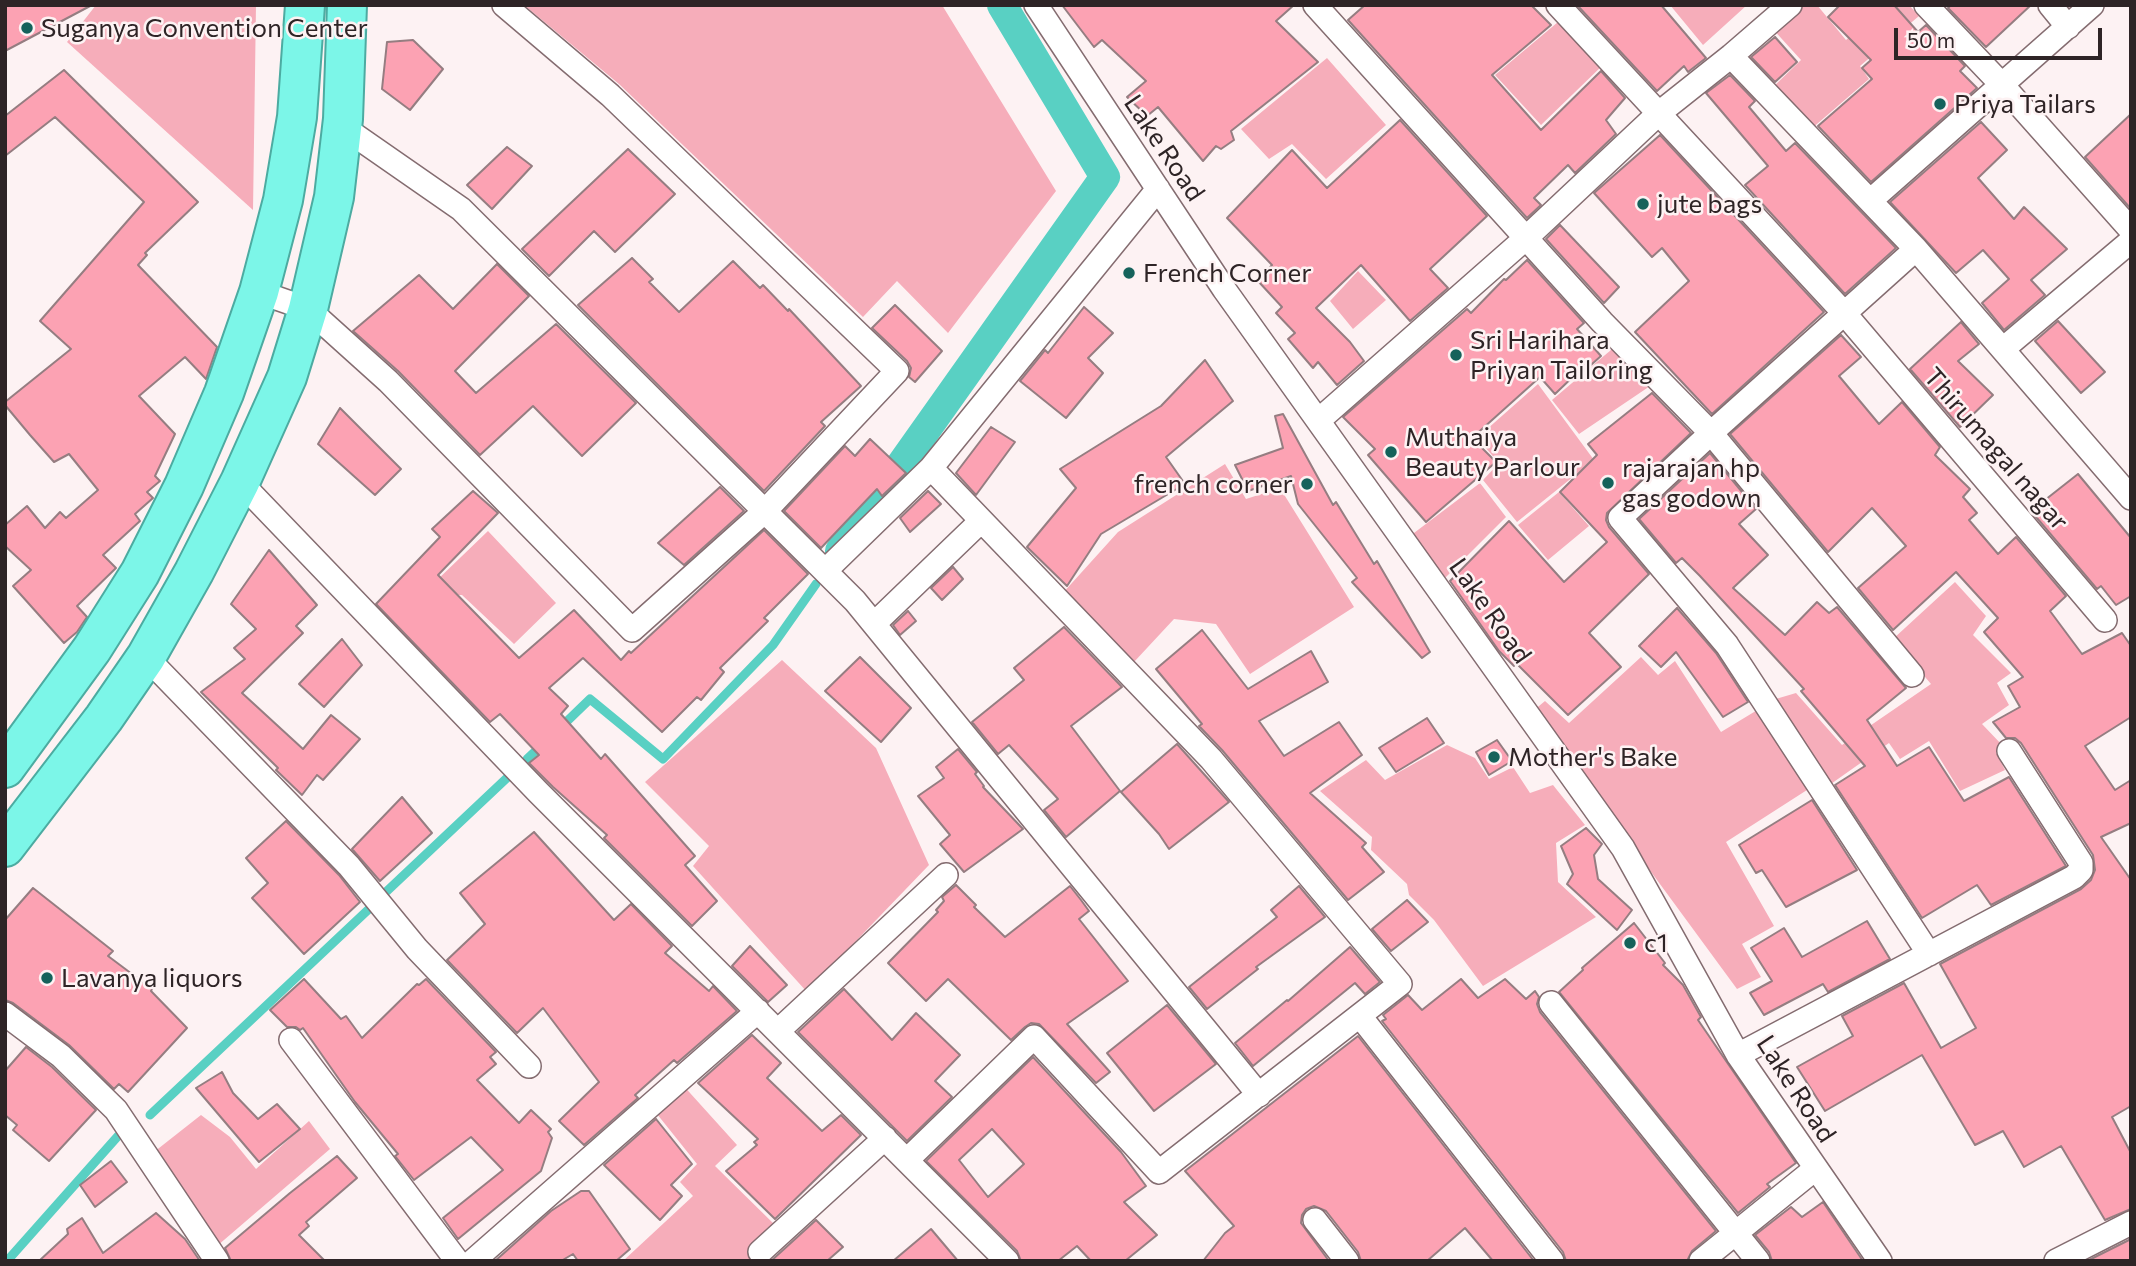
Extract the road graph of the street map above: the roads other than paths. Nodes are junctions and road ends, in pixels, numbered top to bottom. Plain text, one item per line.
1 (305, 5) edge
2 (347, 5) edge
3 (504, 5) edge
4 (1036, 5) edge
5 (1315, 5) edge
6 (1558, 5) edge
7 (1790, 5) edge
8 (1926, 5) edge
9 (2050, 5) edge
10 (2092, 5) edge
11 (2068, 27) junction
12 (1731, 56) junction
13 (2002, 85) junction
14 (1658, 114) junction
15 (342, 127) junction
16 (1158, 189) junction
17 (1870, 201) junction
18 (2131, 230) edge
19 (1526, 238) junction
20 (2131, 241) edge
21 (1916, 249) junction
22 (259, 292) junction
23 (308, 309) junction
24 (1845, 314) junction
25 (2003, 349) junction
26 (1319, 420) junction
27 (1711, 433) junction
28 (931, 468) junction
29 (240, 482) junction
30 (2128, 490) edge
31 (765, 511) junction
32 (981, 521) junction
33 (825, 571) junction
34 (2105, 620) dead end
35 (874, 624) junction
36 (146, 657) junction
37 (1912, 675) dead end
38 (2009, 751) dead end
39 (5, 768) edge
40 (5, 847) edge
41 (946, 875) dead end
42 (1929, 954) junction
43 (1551, 1003) dead end
44 (758, 1011) junction
45 (5, 1014) edge
46 (1360, 1016) junction
47 (778, 1031) junction
48 (292, 1040) dead end
49 (1738, 1055) junction
50 (529, 1066) dead end
51 (1259, 1095) junction
52 (885, 1138) junction
53 (907, 1160) junction
54 (1815, 1170) junction
55 (1315, 1220) dead end
56 (2131, 1223) edge
57 (1738, 1233) junction
58 (760, 1252) dead end
59 (217, 1261) edge
60 (457, 1261) edge
61 (473, 1261) edge
62 (1007, 1261) edge
63 (1346, 1261) edge
64 (1552, 1261) edge
65 (1701, 1261) edge
66 (1758, 1261) edge
67 (1880, 1261) edge
68 (2056, 1261) edge

1 - 22 highway
2 - 15 highway
3 - 31 street
4 - 16 street, Lake Road
5 - 19 street
6 - 14 street, Thirumagal nagar
7 - 12 street
8 - 13 street
9 - 11 street
10 - 11 street
11 - 13 street
12 - 14 street
12 - 17 street
13 - 17 street
13 - 18 street
14 - 19 street
14 - 24 street, Thirumagal nagar
15 - 23 highway
15 - 31 street
16 - 26 street, Lake Road
16 - 28 street
17 - 21 street
19 - 26 street
19 - 27 street
20 - 25 street
21 - 24 street
21 - 25 street
22 - 23 street
22 - 39 highway
23 - 29 highway
23 - 31 street
24 - 27 street
24 - 34 street, Thirumagal nagar
25 - 30 street
26 - 49 street, Lake Road
27 - 37 street
27 - 42 street
28 - 32 street
28 - 33 street
29 - 36 highway
29 - 44 street
31 - 33 street
32 - 35 street
32 - 46 street
33 - 35 street
35 - 51 street
36 - 40 highway
36 - 50 street
38 - 42 street
41 - 47 street
42 - 49 street
43 - 57 street
44 - 47 street
44 - 61 street
45 - 59 street
46 - 51 street
46 - 64 street
47 - 52 street
48 - 60 street
49 - 54 street, Lake Road
51 - 53 street
52 - 53 street
52 - 58 street
53 - 62 street
54 - 57 street
54 - 67 street, Lake Road
55 - 63 street
56 - 68 street
57 - 65 street
57 - 66 street

